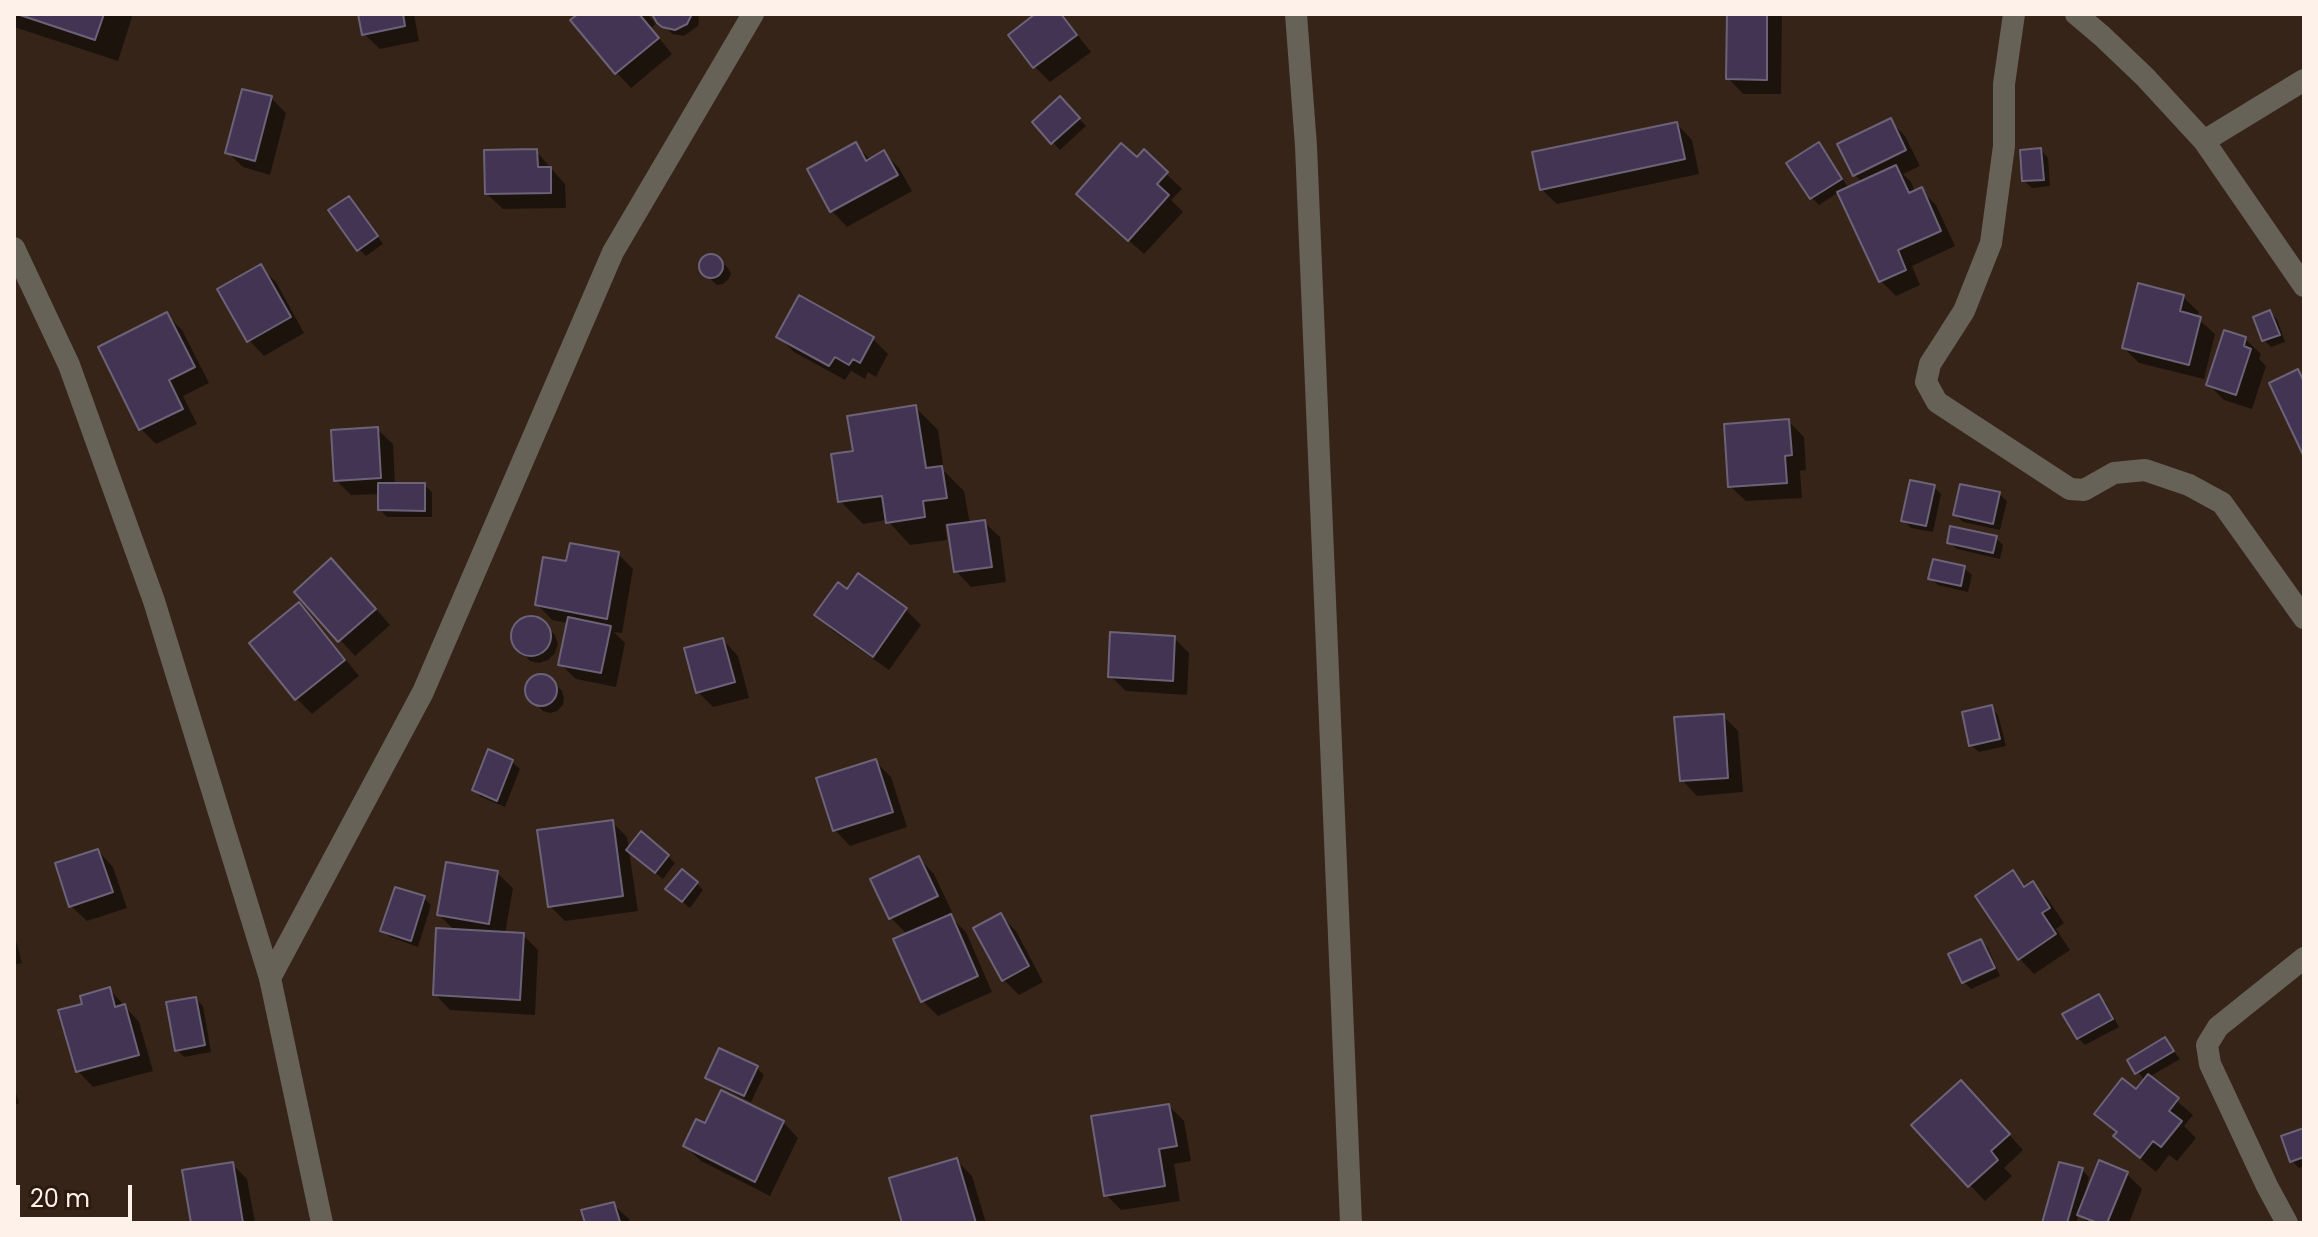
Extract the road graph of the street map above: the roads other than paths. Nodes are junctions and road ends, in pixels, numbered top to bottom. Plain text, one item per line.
1 (753, 14) edge
2 (1296, 14) edge
3 (2014, 14) edge
4 (2076, 14) edge
5 (2304, 80) edge
6 (2204, 141) junction
7 (14, 248) edge
8 (2304, 286) edge
9 (2304, 618) edge
10 (2304, 958) edge
11 (270, 978) junction
12 (322, 1223) edge
13 (1351, 1223) edge
14 (2287, 1223) edge

1 - 11 street
2 - 13 street
3 - 9 street
4 - 6 street
5 - 6 street
6 - 8 street
7 - 11 street
10 - 14 street
11 - 12 street

